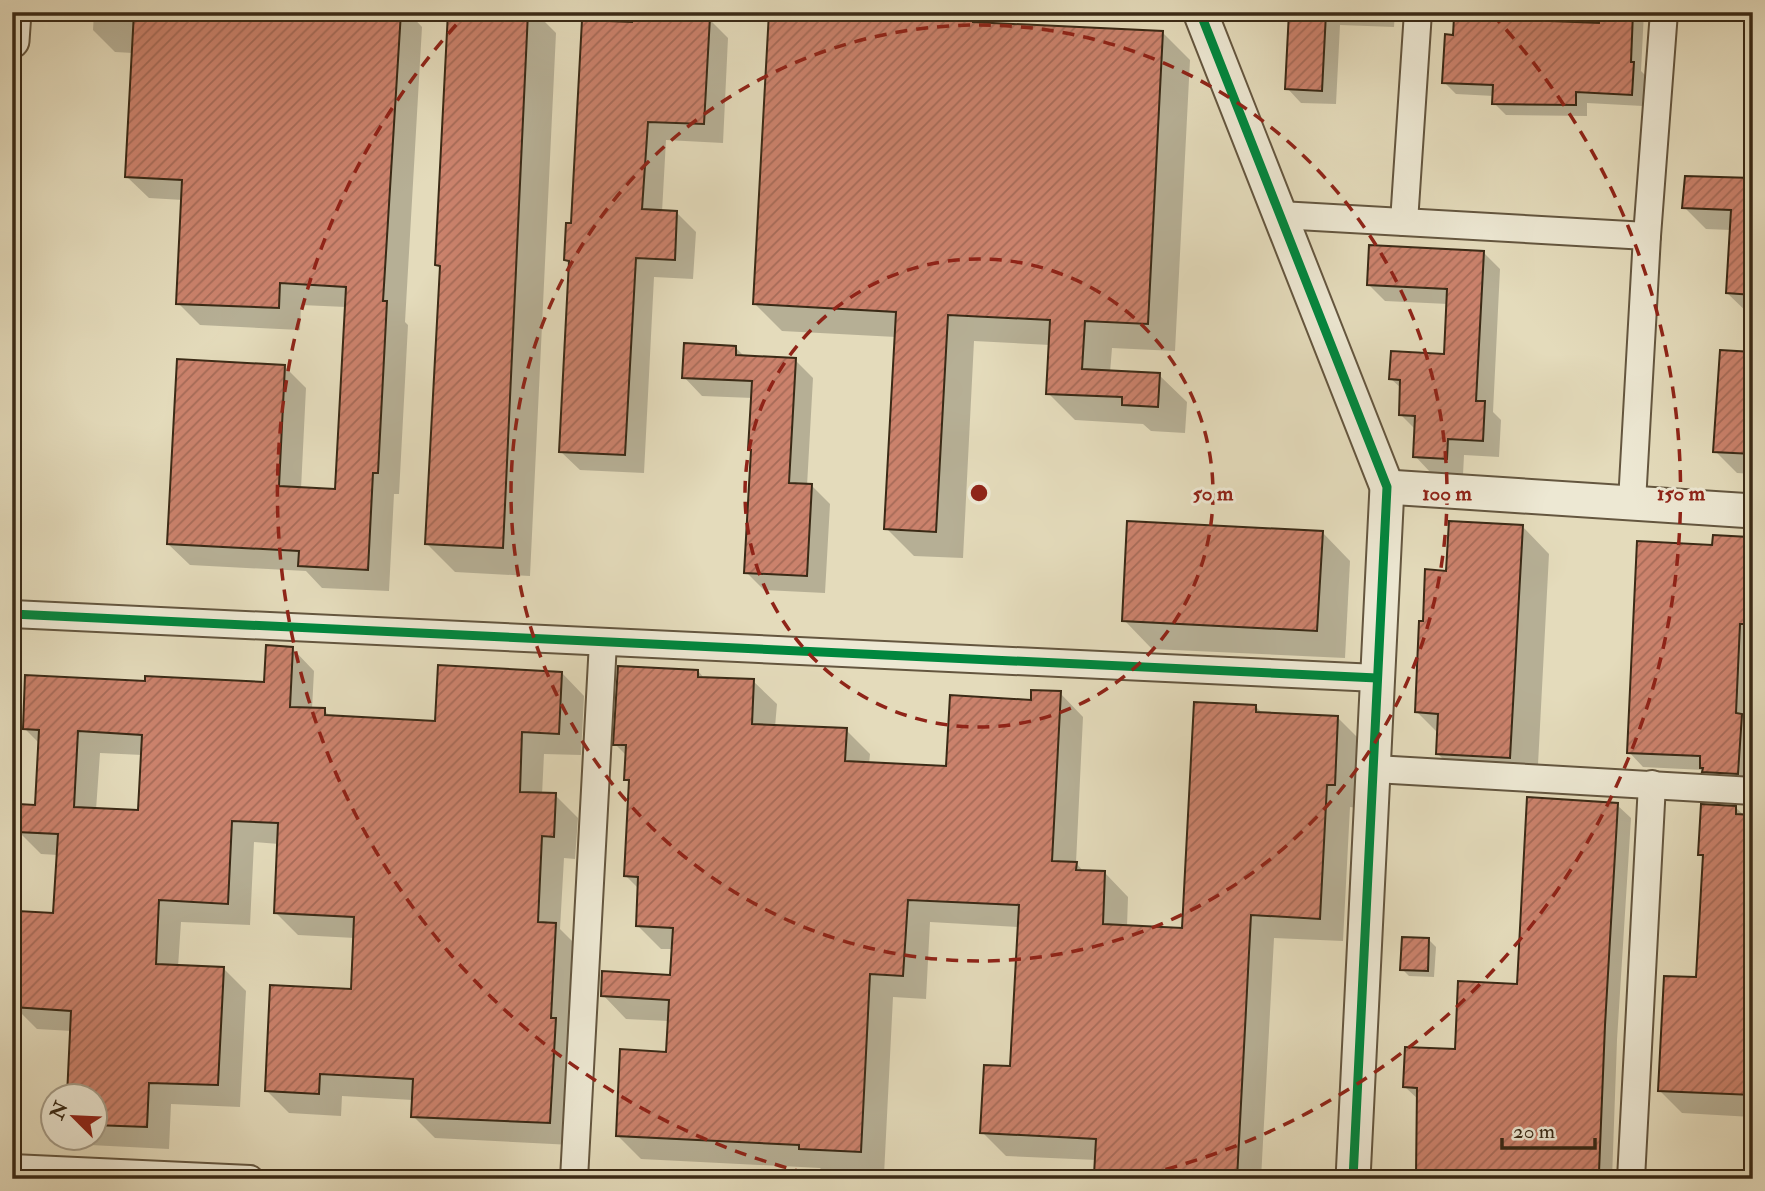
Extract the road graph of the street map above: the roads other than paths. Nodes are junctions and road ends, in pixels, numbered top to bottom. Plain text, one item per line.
1 (14, 12) edge
2 (1200, 12) edge
3 (1418, 12) edge
4 (1664, 12) edge
5 (12, 41) edge
6 (1280, 215) junction
7 (1405, 222) junction
8 (1647, 236) junction
9 (1387, 487) junction
10 (1632, 502) junction
11 (1753, 511) edge
12 (12, 614) edge
13 (603, 642) junction
14 (1377, 678) junction
15 (1375, 769) junction
16 (1652, 785) junction
17 (1753, 791) edge
18 (12, 1168) edge
19 (250, 1179) edge
20 (574, 1179) edge
21 (1353, 1179) edge
22 (1631, 1179) edge

1 - 5 street
2 - 6 street
3 - 7 street
4 - 8 street
6 - 7 street
6 - 9 street
7 - 8 street
8 - 10 street
9 - 10 street
9 - 14 street
10 - 11 street
12 - 13 street
13 - 14 street
13 - 20 street
14 - 15 street
15 - 16 street
15 - 21 street
16 - 17 street
16 - 22 street
18 - 19 street

